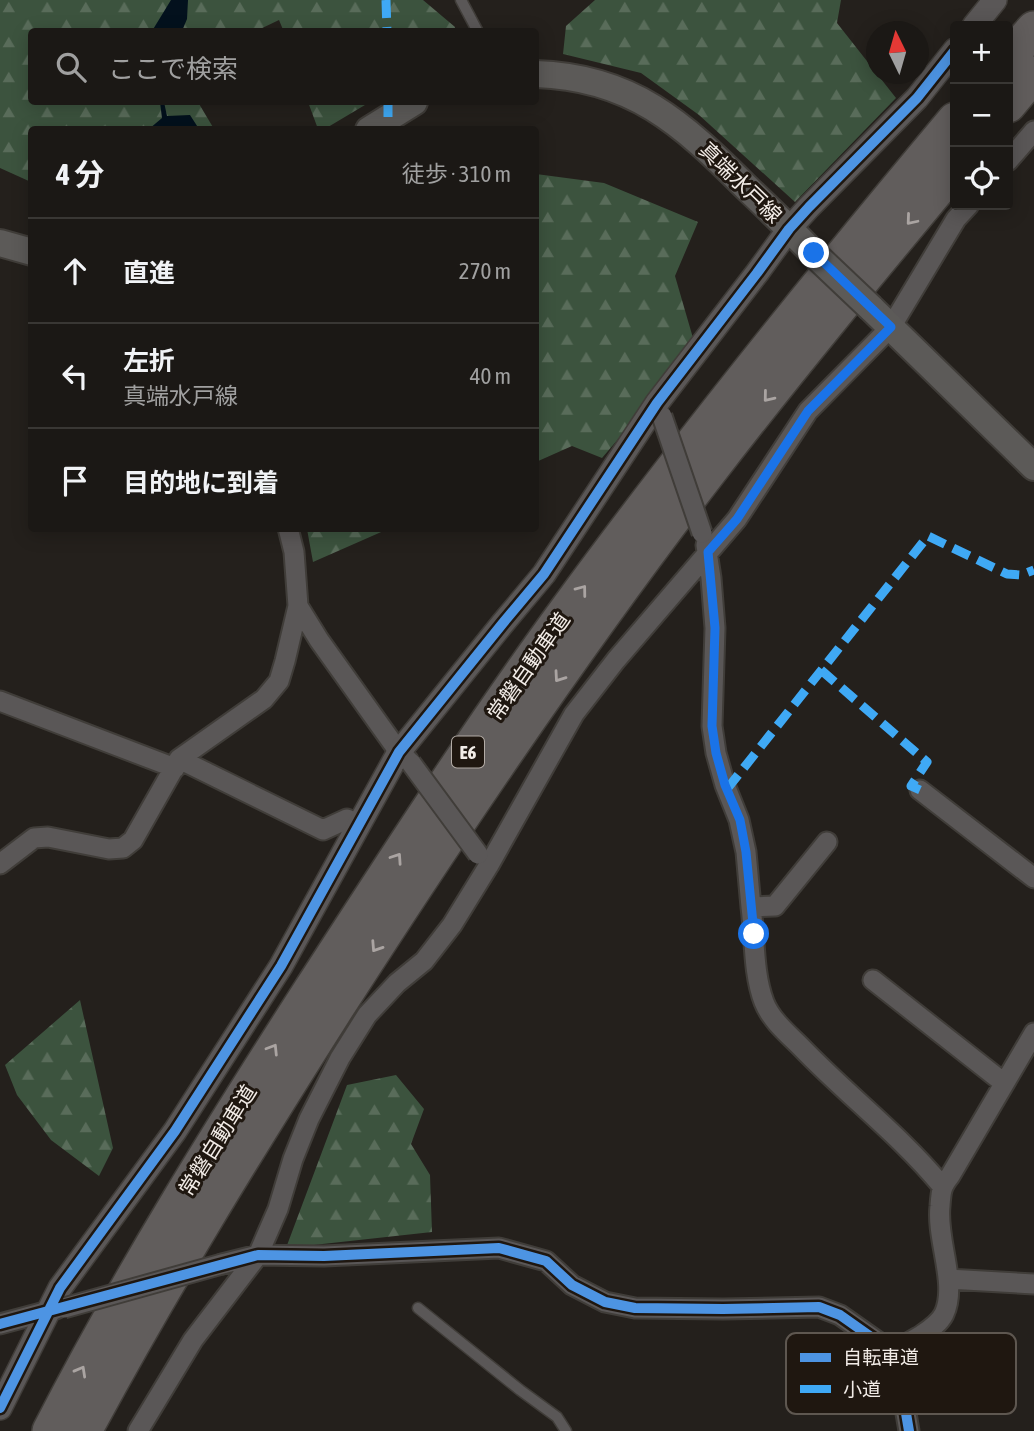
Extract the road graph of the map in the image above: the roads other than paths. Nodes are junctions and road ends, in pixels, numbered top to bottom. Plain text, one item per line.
1 (461, 0) edge
2 (995, 0) edge
3 (978, 21) edge
4 (476, 28) edge
5 (1034, 29) edge
6 (1013, 52) edge
7 (950, 56) edge
8 (539, 74) edge
9 (1034, 74) edge
10 (1013, 99) edge
11 (409, 105) edge
12 (375, 126) edge
13 (950, 126) edge
14 (1034, 131) edge
15 (1013, 155) edge
16 (950, 174) edge
17 (964, 210) edge
18 (789, 229) junction
19 (0, 243) edge
20 (28, 251) edge
21 (891, 327) junction
22 (659, 410) junction
23 (1034, 467) edge
24 (289, 532) edge
25 (708, 552) junction
26 (298, 606) junction
27 (0, 701) edge
28 (405, 757) junction
29 (177, 764) junction
30 (920, 790) dead end
31 (359, 824) junction
32 (827, 842) dead end
33 (484, 859) junction
34 (0, 864) edge
35 (1034, 878) edge
36 (751, 907) junction
37 (873, 980) dead end
38 (1034, 1033) edge
39 (1004, 1083) junction
40 (942, 1186) junction
41 (258, 1255) junction
42 (948, 1279) junction
43 (1034, 1284) edge
44 (418, 1308) dead end
45 (56, 1310) junction
46 (0, 1324) edge
47 (866, 1333) edge
48 (925, 1333) edge
49 (0, 1408) edge
50 (50, 1431) edge
51 (84, 1431) edge
52 (138, 1431) edge
53 (566, 1431) edge

1 - 4 lane
2 - 3 street
5 - 6 highway
7 - 18 street
8 - 18 main road, 真端水戸線
9 - 10 highway
11 - 12 main road
50 -> 13 highway, 常磐自動車道 / E6
14 - 15 street
16 -> 51 highway, 常磐自動車道 / E6
17 - 21 street
18 - 21 main road, 真端水戸線, bridge
18 - 22 street
19 - 20 main road
21 - 23 main road, 真端水戸線
21 - 25 street
22 - 25 street, bridge
22 - 28 street
24 - 26 street
25 - 33 street
25 - 36 street
26 - 28 street
26 - 29 street
27 - 29 street
28 - 31 street
28 - 33 street, bridge
29 - 31 street
29 - 34 street
30 - 35 street
31 - 45 street
32 - 36 street
33 - 41 street
36 - 40 street
37 - 39 street
38 - 39 street
39 - 40 street
40 - 42 street
41 - 45 street, bridge
41 - 47 street
41 - 52 street
42 - 43 street
42 - 48 street
44 - 53 lane
45 - 46 street
45 - 49 street

